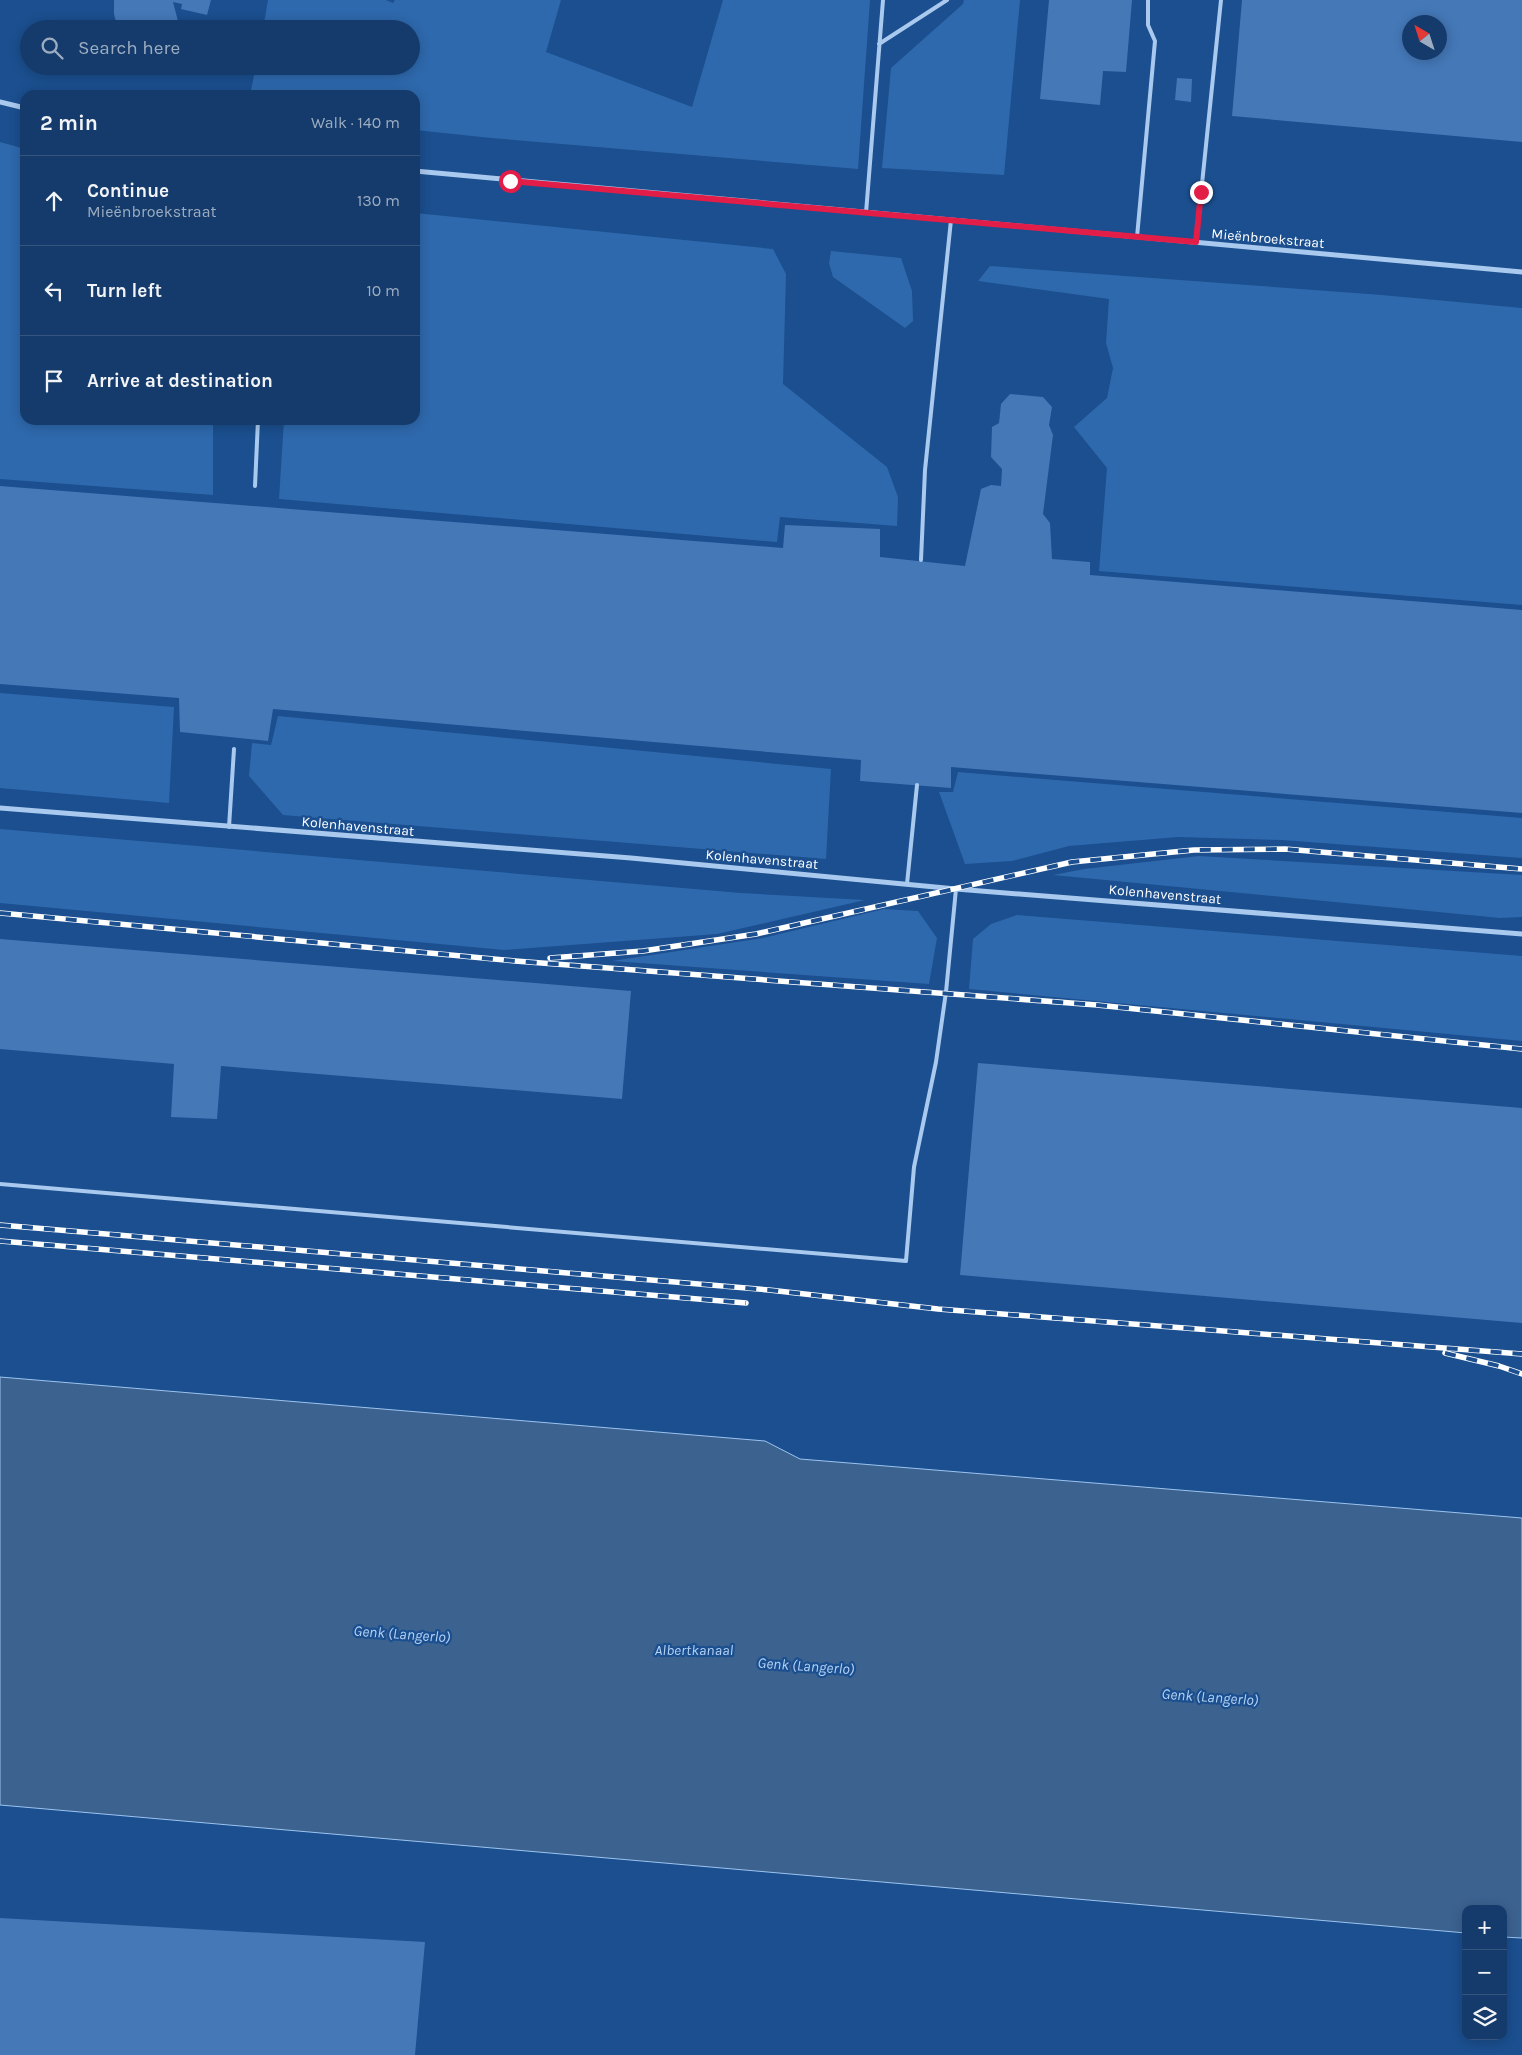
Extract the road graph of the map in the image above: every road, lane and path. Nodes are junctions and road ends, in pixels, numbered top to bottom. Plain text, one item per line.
1 (883, 0) edge
2 (947, 0) edge
3 (1148, 0) edge
4 (1221, 0) edge
5 (879, 44) junction
6 (0, 102) edge
7 (20, 107) edge
8 (420, 171) edge
9 (866, 212) junction
10 (951, 220) junction
11 (1137, 237) junction
12 (1196, 242) junction
13 (1522, 272) edge
14 (258, 425) edge
15 (255, 486) dead end
16 (922, 560) dead end
17 (234, 749) dead end
18 (917, 786) dead end
19 (0, 808) edge
20 (229, 826) junction
21 (907, 884) junction
22 (956, 889) junction
23 (1522, 934) edge
24 (0, 1184) edge

1 - 5 lane
2 - 5 lane
3 - 11 lane
4 - 12 lane
5 - 9 lane
6 - 7 street
8 - 9 street, Mieënbroekstraat
9 - 10 street, Mieënbroekstraat
10 - 11 street, Mieënbroekstraat
10 - 16 lane
11 - 12 street, Mieënbroekstraat
12 - 13 street, Mieënbroekstraat
14 - 15 lane
17 - 20 lane
18 - 21 lane
19 - 20 street, Kolenhavenstraat
20 - 21 street, Kolenhavenstraat
21 - 22 street, Kolenhavenstraat
22 - 23 street, Kolenhavenstraat
22 - 24 lane

